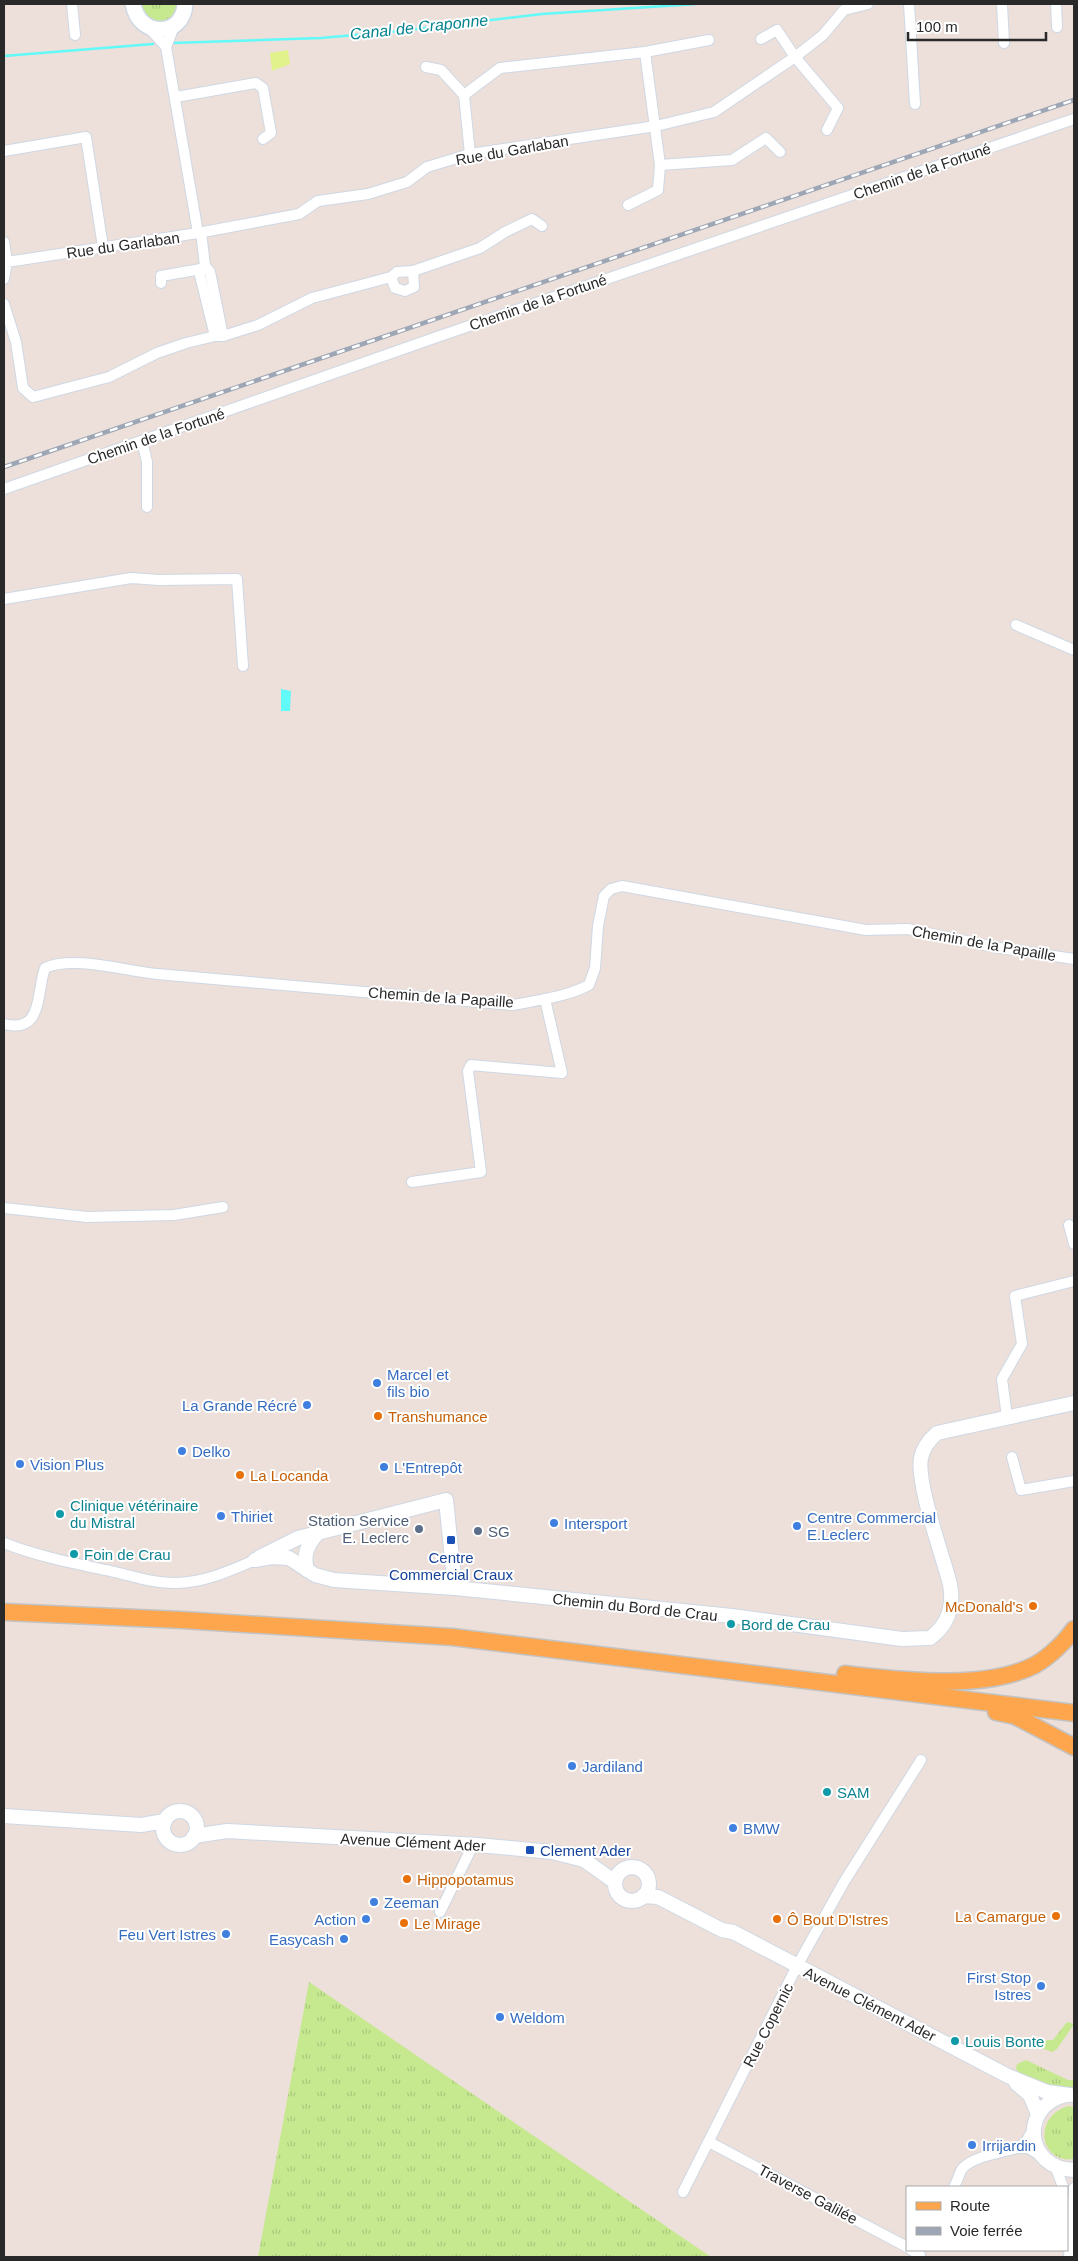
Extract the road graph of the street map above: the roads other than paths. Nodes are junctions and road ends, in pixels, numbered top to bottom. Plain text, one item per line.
1 (72, 4) edge
2 (132, 4) edge
3 (185, 4) edge
4 (864, 4) edge
5 (909, 4) edge
6 (1002, 4) edge
7 (1056, 4) edge
8 (175, 24) junction
9 (1057, 26) dead end
10 (149, 28) junction
11 (75, 35) dead end
12 (761, 38) dead end
13 (709, 40) dead end
14 (1004, 43) dead end
15 (166, 47) junction
16 (645, 52) junction
17 (795, 57) junction
18 (426, 67) dead end
19 (464, 95) junction
20 (176, 97) junction
21 (915, 104) dead end
22 (1074, 119) edge
23 (656, 126) junction
24 (827, 130) dead end
25 (263, 139) dead end
26 (4, 151) edge
27 (780, 152) dead end
28 (470, 154) junction
29 (660, 165) junction
30 (628, 205) dead end
31 (542, 226) dead end
32 (199, 233) junction
33 (4, 242) edge
34 (103, 247) junction
35 (8, 262) junction
36 (203, 267) junction
37 (414, 270) junction
38 (391, 277) junction
39 (4, 279) edge
40 (161, 283) dead end
41 (4, 304) edge
42 (219, 336) junction
43 (142, 441) junction
44 (4, 489) edge
45 (147, 507) dead end
46 (4, 599) edge
47 (1016, 625) dead end
48 (1074, 650) edge
49 (243, 666) dead end
50 (1074, 959) edge
51 (545, 999) junction
52 (4, 1024) edge
53 (412, 1182) dead end
54 (4, 1208) edge
55 (223, 1208) dead end
56 (1069, 1225) dead end
57 (1074, 1244) edge
58 (1074, 1281) edge
59 (1074, 1403) edge
60 (1007, 1417) junction
61 (1012, 1457) dead end
62 (1074, 1481) edge
63 (316, 1535) junction
64 (4, 1543) edge
65 (255, 1560) junction
66 (307, 1570) junction
67 (455, 1588) junction
68 (4, 1612) edge
69 (1074, 1629) edge
70 (640, 1660) junction
71 (916, 1694) junction
72 (1074, 1713) edge
73 (1074, 1747) edge
74 (921, 1760) dead end
75 (4, 1816) edge
76 (194, 1820) junction
77 (164, 1827) junction
78 (227, 1831) junction
79 (194, 1836) junction
80 (473, 1845) junction
81 (596, 1867) junction
82 (626, 1868) junction
83 (648, 1881) junction
84 (616, 1882) junction
85 (643, 1896) junction
86 (440, 1912) dead end
87 (732, 1932) junction
88 (797, 1966) junction
89 (1008, 2076) junction
90 (1072, 2095) edge
91 (1038, 2114) junction
92 (1034, 2128) junction
93 (708, 2142) junction
94 (1017, 2148) junction
95 (1040, 2155) junction
96 (1056, 2168) junction
97 (1074, 2170) edge
98 (954, 2186) edge
99 (1063, 2186) edge
100 (1074, 2188) edge
101 (683, 2192) dead end
102 (1069, 2207) edge
103 (906, 2246) edge
104 (1069, 2257) edge

1 - 11 street
2 - 10 main road
3 - 8 main road
4 - 17 street, Rue du Garlaban
5 - 21 street
6 - 14 street
7 - 9 street
8 - 10 main road
8 - 15 street
10 - 15 street
12 - 17 street
13 - 16 street
15 - 20 street
16 - 19 street
16 - 23 street
17 - 23 street, Rue du Garlaban
17 - 24 street
18 - 19 street
19 - 28 street
20 - 25 street
20 - 32 street
22 - 43 street, Chemin de la Fortuné
23 - 28 street, Rue du Garlaban
23 - 29 street
26 - 34 street
27 - 29 street
28 - 32 street, Rue du Garlaban
29 - 30 street
31 - 37 street
32 - 34 street, Rue du Garlaban
32 - 36 street
33 - 35 street
34 - 35 street, Rue du Garlaban
35 - 39 street
36 - 40 street
36 - 42 street
37 - 38 street
37 - 38 street
38 - 42 street
41 - 42 street
43 - 44 street, Chemin de la Fortuné
43 - 45 street
46 - 49 street
47 - 48 street
50 - 51 street, Chemin de la Papaille
51 - 52 street, Chemin de la Papaille
51 - 53 street
54 - 55 street
56 - 57 street
58 - 60 street
59 - 60 street, Chemin du Bord de Crau
60 - 67 street, Chemin du Bord de Crau
61 - 62 street
63 - 65 street, Chemin du Bord de Crau
63 - 66 street
63 - 67 street, Chemin du Bord de Crau
64 - 65 street, Chemin du Bord de Crau
65 - 66 street, Chemin du Bord de Crau
66 - 67 street, Chemin du Bord de Crau
68 - 70 main road
69 - 70 main road
70 - 71 main road
71 - 72 main road
71 - 73 main road
74 - 88 street, Rue Copernic
75 - 77 street
76 - 77 street
76 - 78 street, Avenue Clément Ader
76 - 79 street
77 - 79 street
78 - 79 street, Avenue Clément Ader
78 - 80 street, Avenue Clément Ader
80 - 81 street, Avenue Clément Ader
80 - 86 street
81 - 82 street, Avenue Clément Ader
81 - 84 street, Avenue Clément Ader
82 - 83 street
82 - 84 street
83 - 85 street
83 - 87 street, Avenue Clément Ader
84 - 85 street
85 - 87 street, Avenue Clément Ader
87 - 88 street, Avenue Clément Ader
88 - 89 street, Avenue Clément Ader
88 - 93 street, Rue Copernic
89 - 90 street, Avenue Clément Ader
89 - 91 street, Avenue Clément Ader
90 - 91 street
91 - 92 street
92 - 94 street
92 - 95 street
93 - 101 street, Rue Copernic
93 - 103 street, Traverse Galilée
94 - 95 street
94 - 98 street
95 - 96 street
96 - 97 street
96 - 99 street
100 - 102 street
102 - 104 street

